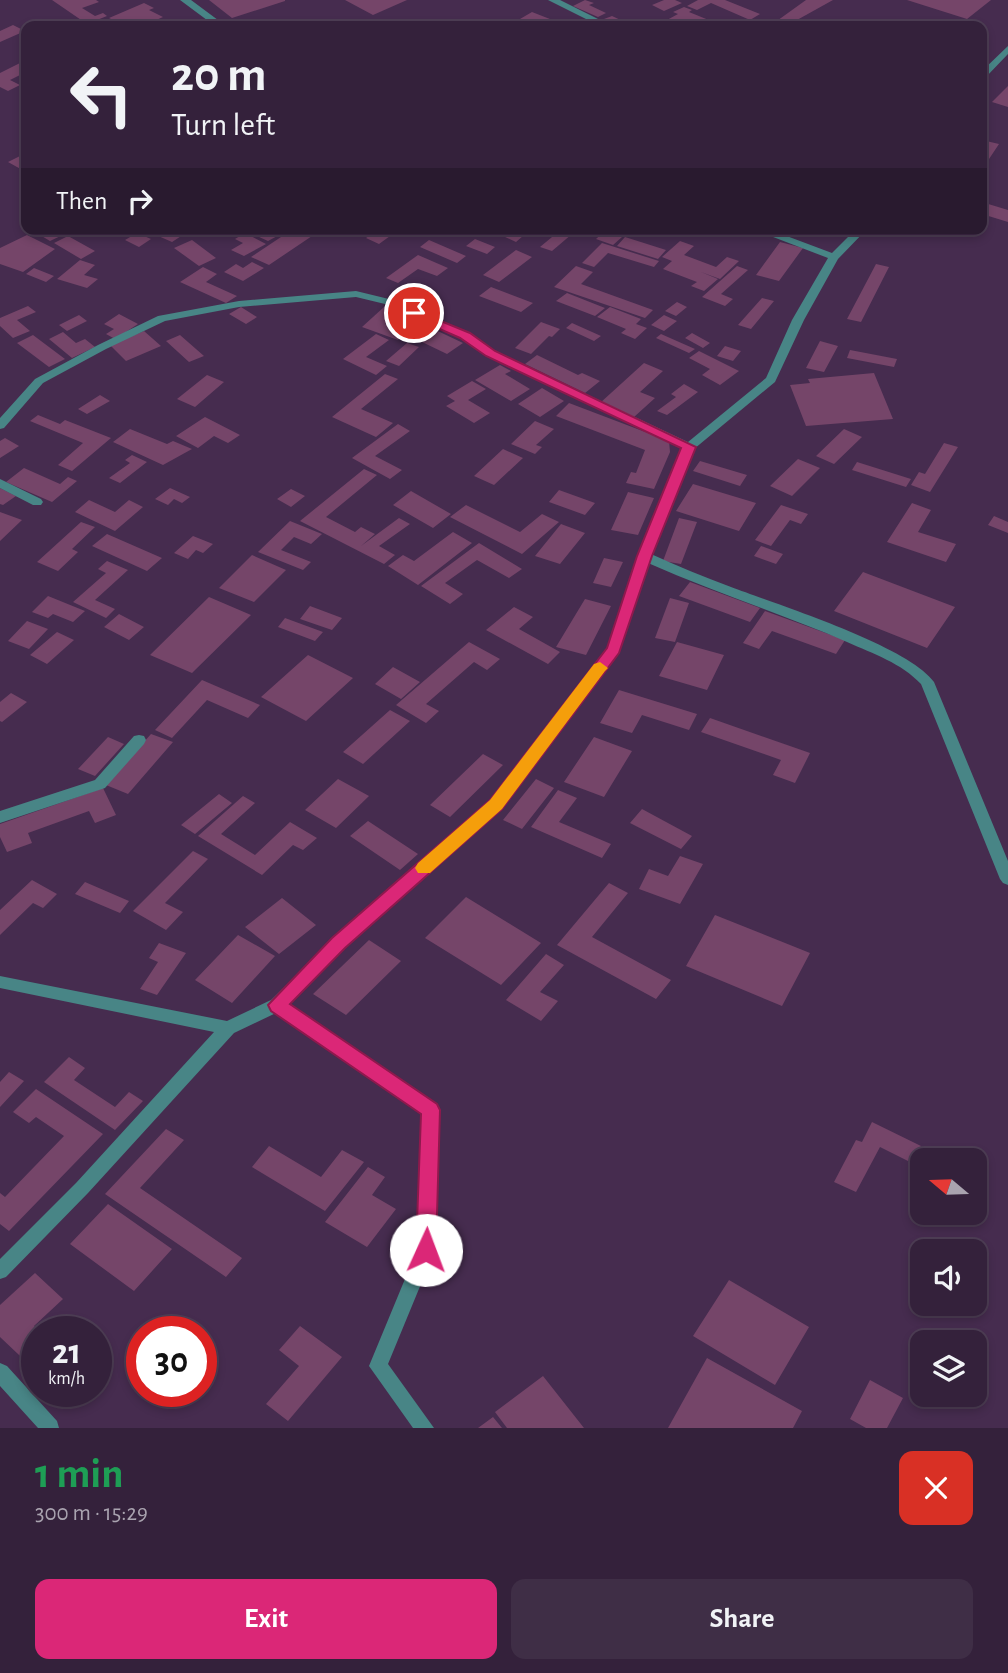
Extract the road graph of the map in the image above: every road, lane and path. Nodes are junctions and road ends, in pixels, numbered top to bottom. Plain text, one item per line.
1 (185, 0) edge
2 (553, 0) edge
3 (214, 21) edge
4 (597, 21) edge
5 (1008, 49) edge
6 (987, 71) edge
7 (774, 235) edge
8 (856, 235) edge
9 (834, 257) junction
10 (0, 425) edge
11 (689, 447) junction
12 (0, 483) edge
13 (37, 502) dead end
14 (644, 556) junction
15 (139, 740) dead end
16 (0, 817) edge
17 (1008, 879) edge
18 (0, 982) edge
19 (277, 1005) junction
20 (228, 1028) junction
21 (0, 1271) edge
22 (0, 1372) edge
23 (50, 1428) edge
24 (425, 1428) edge

1 - 3 street
2 - 4 street
5 - 6 street
7 - 9 street
8 - 9 street
9 - 11 street
10 - 11 street
11 - 14 street
12 - 13 street
14 - 17 street
14 - 19 street
15 - 16 street
18 - 20 street
19 - 20 street
19 - 24 street
20 - 21 street
22 - 23 street

